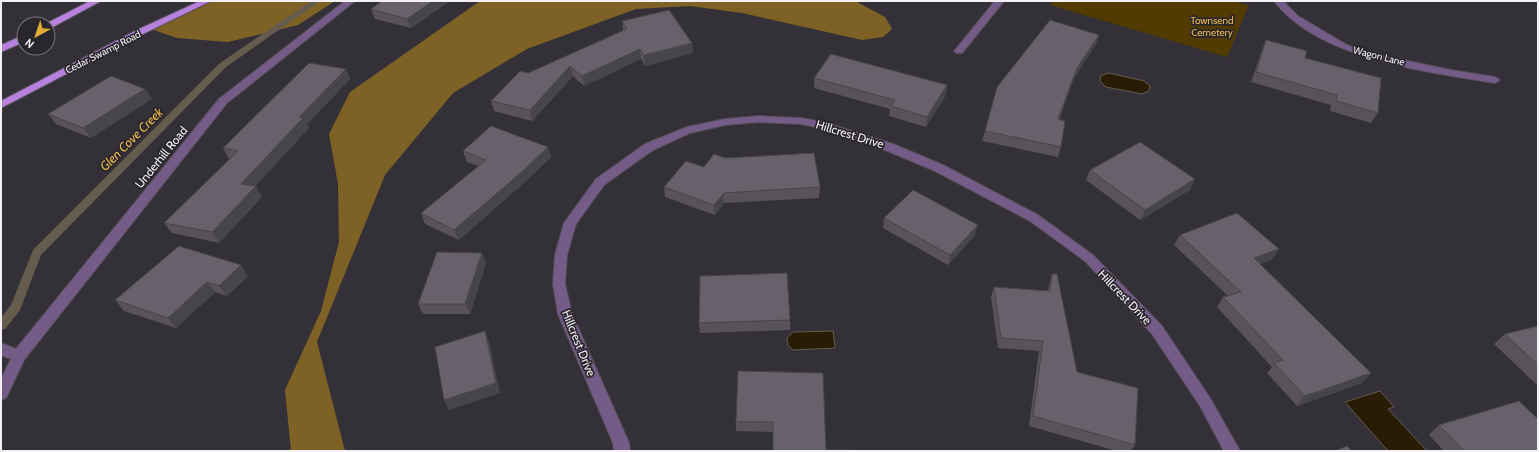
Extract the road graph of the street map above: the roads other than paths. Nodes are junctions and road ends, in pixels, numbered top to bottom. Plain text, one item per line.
1 (97, 1) edge
2 (104, 1) edge
3 (207, 1) edge
4 (351, 1) edge
5 (1000, 1) edge
6 (1278, 1) edge
7 (70, 16) junction
8 (56, 22) edge
9 (16, 42) edge
10 (1, 49) edge
11 (959, 51) dead end
12 (1495, 80) dead end
13 (1, 105) edge
14 (9, 352) edge
15 (1, 394) edge
16 (622, 451) edge
17 (1232, 451) edge

1 - 7 main road
2 - 7 main road
3 - 13 main road, Cedar Swamp Road
4 - 14 street, Underhill Road
5 - 11 street
6 - 12 street, Wagon Lane
7 - 8 main road
9 - 10 main road
14 - 15 street, Underhill Road
16 - 17 street, Hillcrest Drive

